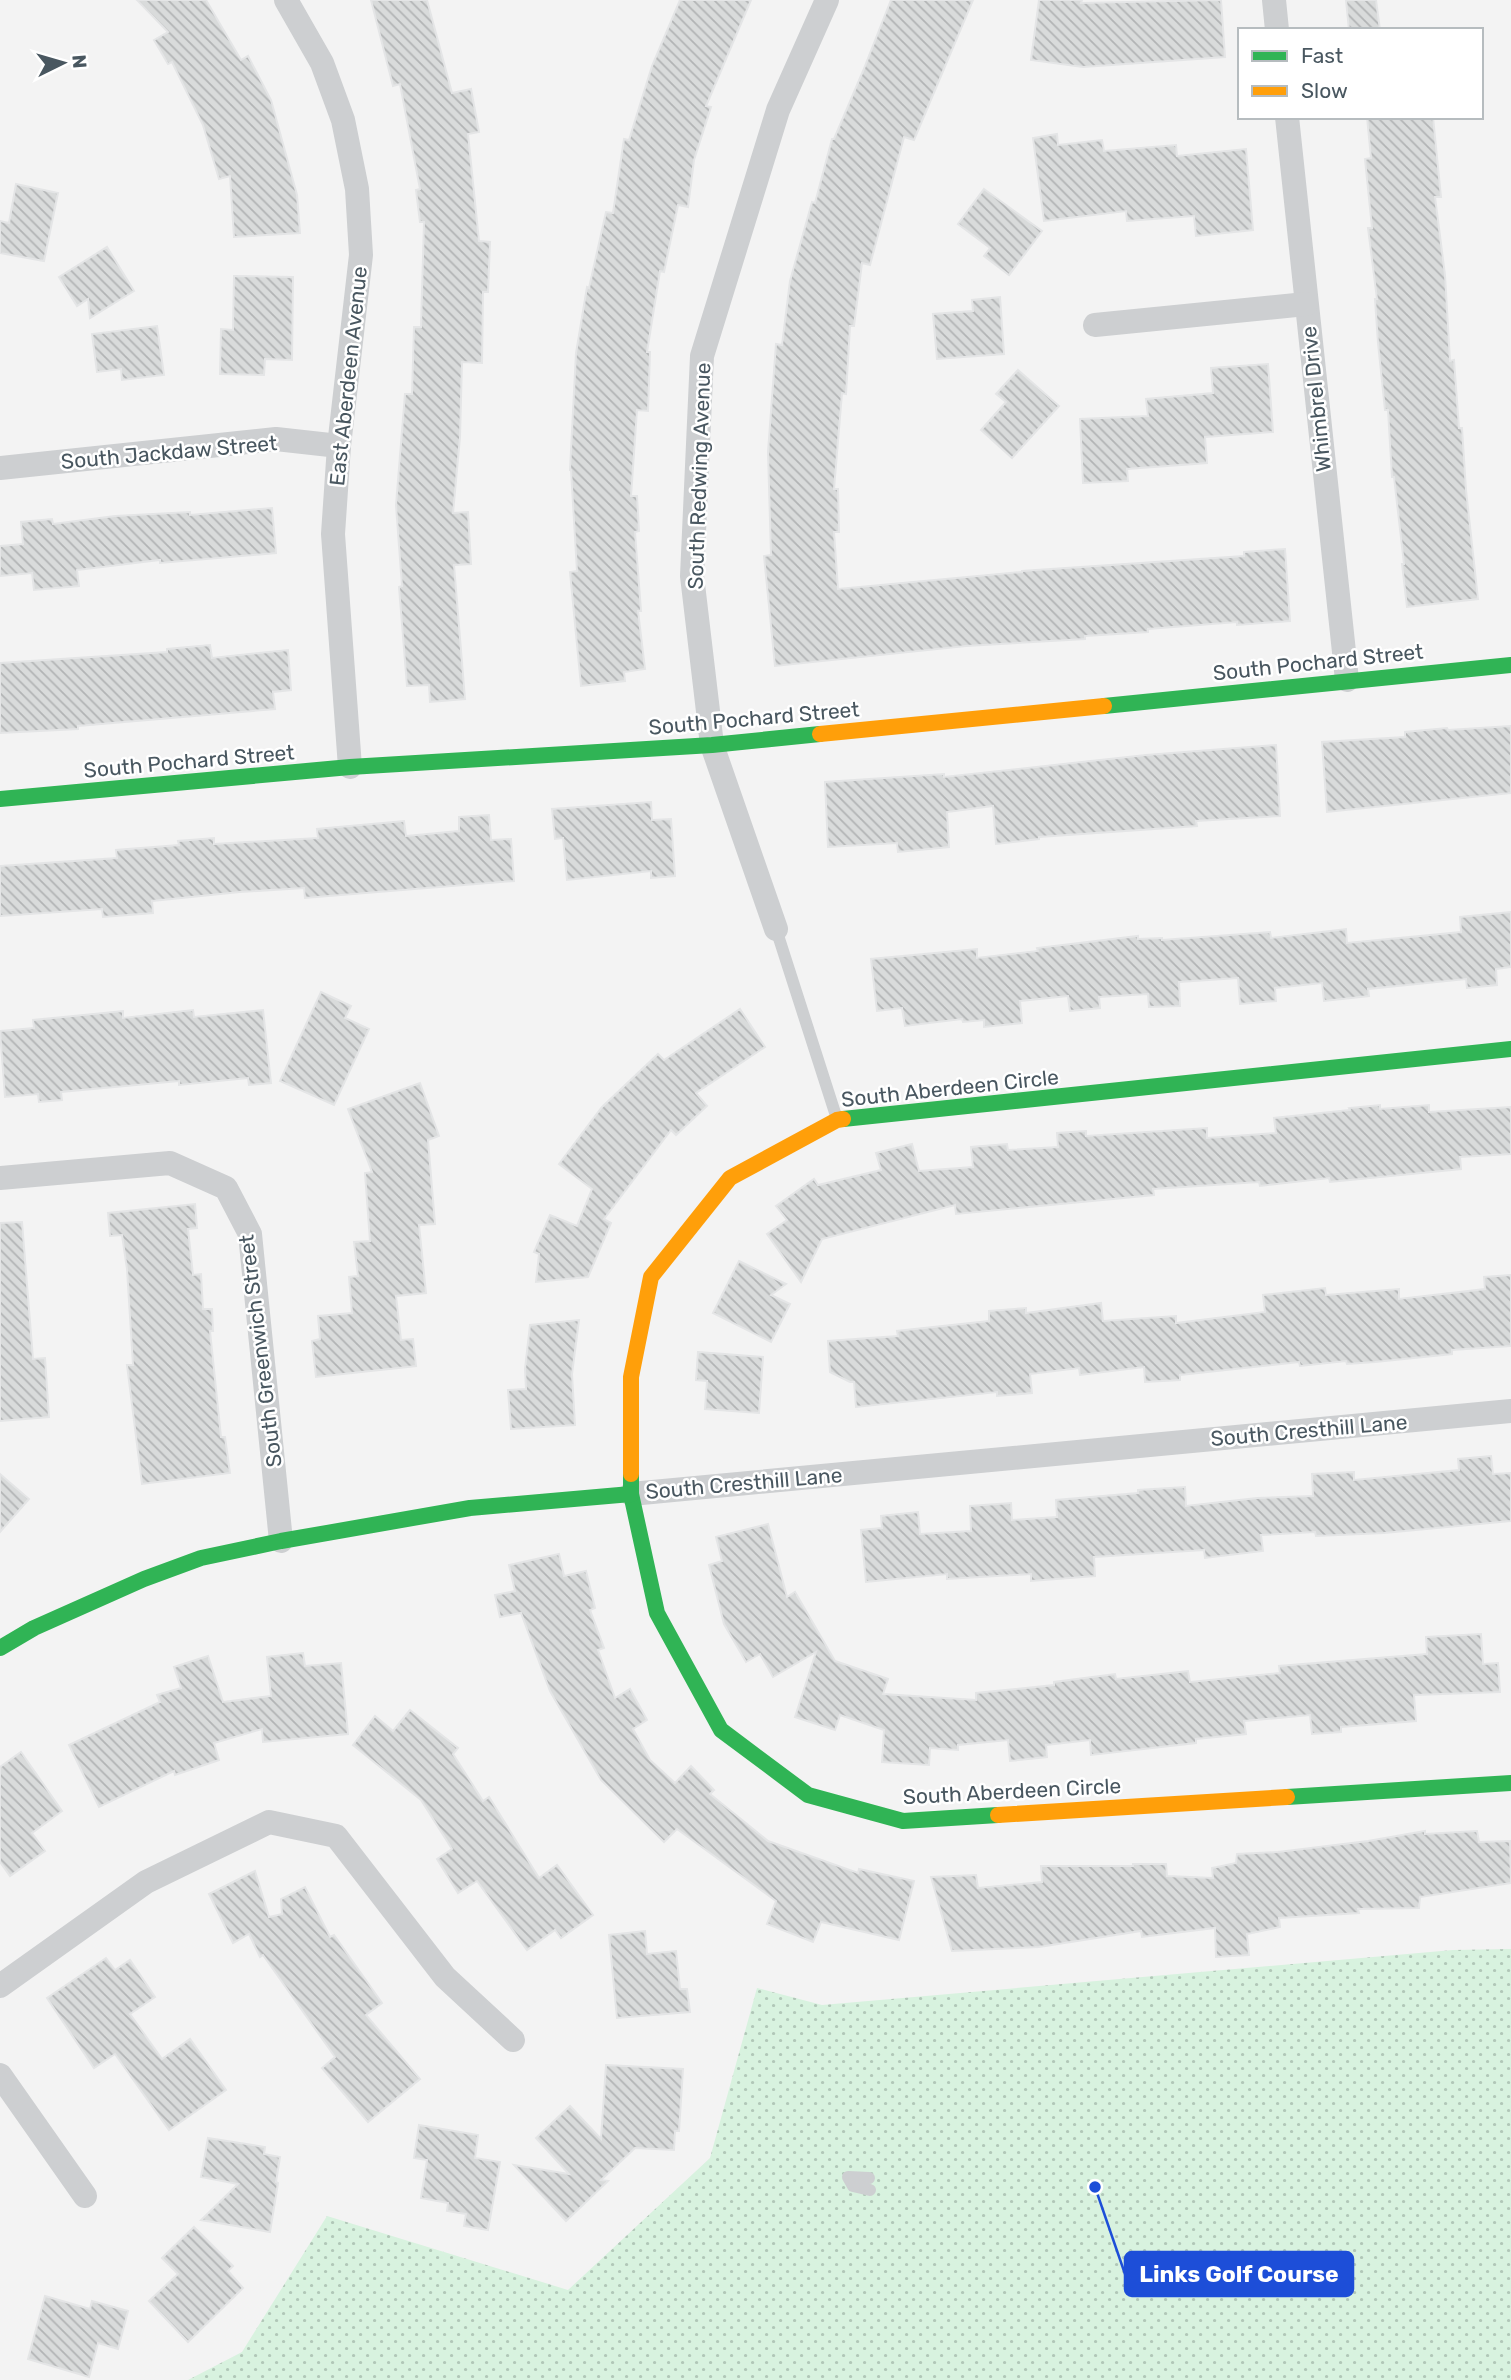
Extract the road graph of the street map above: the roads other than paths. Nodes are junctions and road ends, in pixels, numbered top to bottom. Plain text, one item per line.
1 (286, 0) edge
2 (827, 0) edge
3 (1274, 0) edge
4 (1277, 28) edge
5 (1287, 119) edge
6 (1306, 304) junction
7 (1095, 325) dead end
8 (339, 446) junction
9 (0, 468) edge
10 (1511, 664) edge
11 (1347, 680) junction
12 (712, 745) junction
13 (350, 767) junction
14 (0, 799) edge
15 (776, 929) joint
16 (1511, 1049) edge
17 (837, 1120) junction
18 (0, 1178) edge
19 (1511, 1411) edge
20 (632, 1494) junction
21 (281, 1541) junction
22 (0, 1648) edge
23 (1511, 1783) edge
24 (0, 1986) edge
25 (513, 2040) dead end
26 (0, 2075) edge
27 (85, 2196) dead end

1 - 8 street, East Aberdeen Avenue
2 - 12 street, South Redwing Avenue
3 - 4 street
5 - 6 street, Whimbrel Drive
6 - 7 street
6 - 11 street, Whimbrel Drive
8 - 9 street, South Jackdaw Street
8 - 13 street, East Aberdeen Avenue
10 - 11 street, South Pochard Street
11 - 12 street, South Pochard Street
12 - 13 street, South Pochard Street
12 - 15 street, South Redwing Avenue
13 - 14 street, South Pochard Street
15 - 17 lane, South Redwing Avenue
16 - 17 street, South Aberdeen Circle
17 - 20 street, South Aberdeen Circle
18 - 21 street, South Greenwich Street
19 - 20 street, South Cresthill Lane
20 - 21 street, South Cresthill Lane
20 - 23 street, South Aberdeen Circle
21 - 22 street, South Cresthill Lane
24 - 25 street
26 - 27 street

